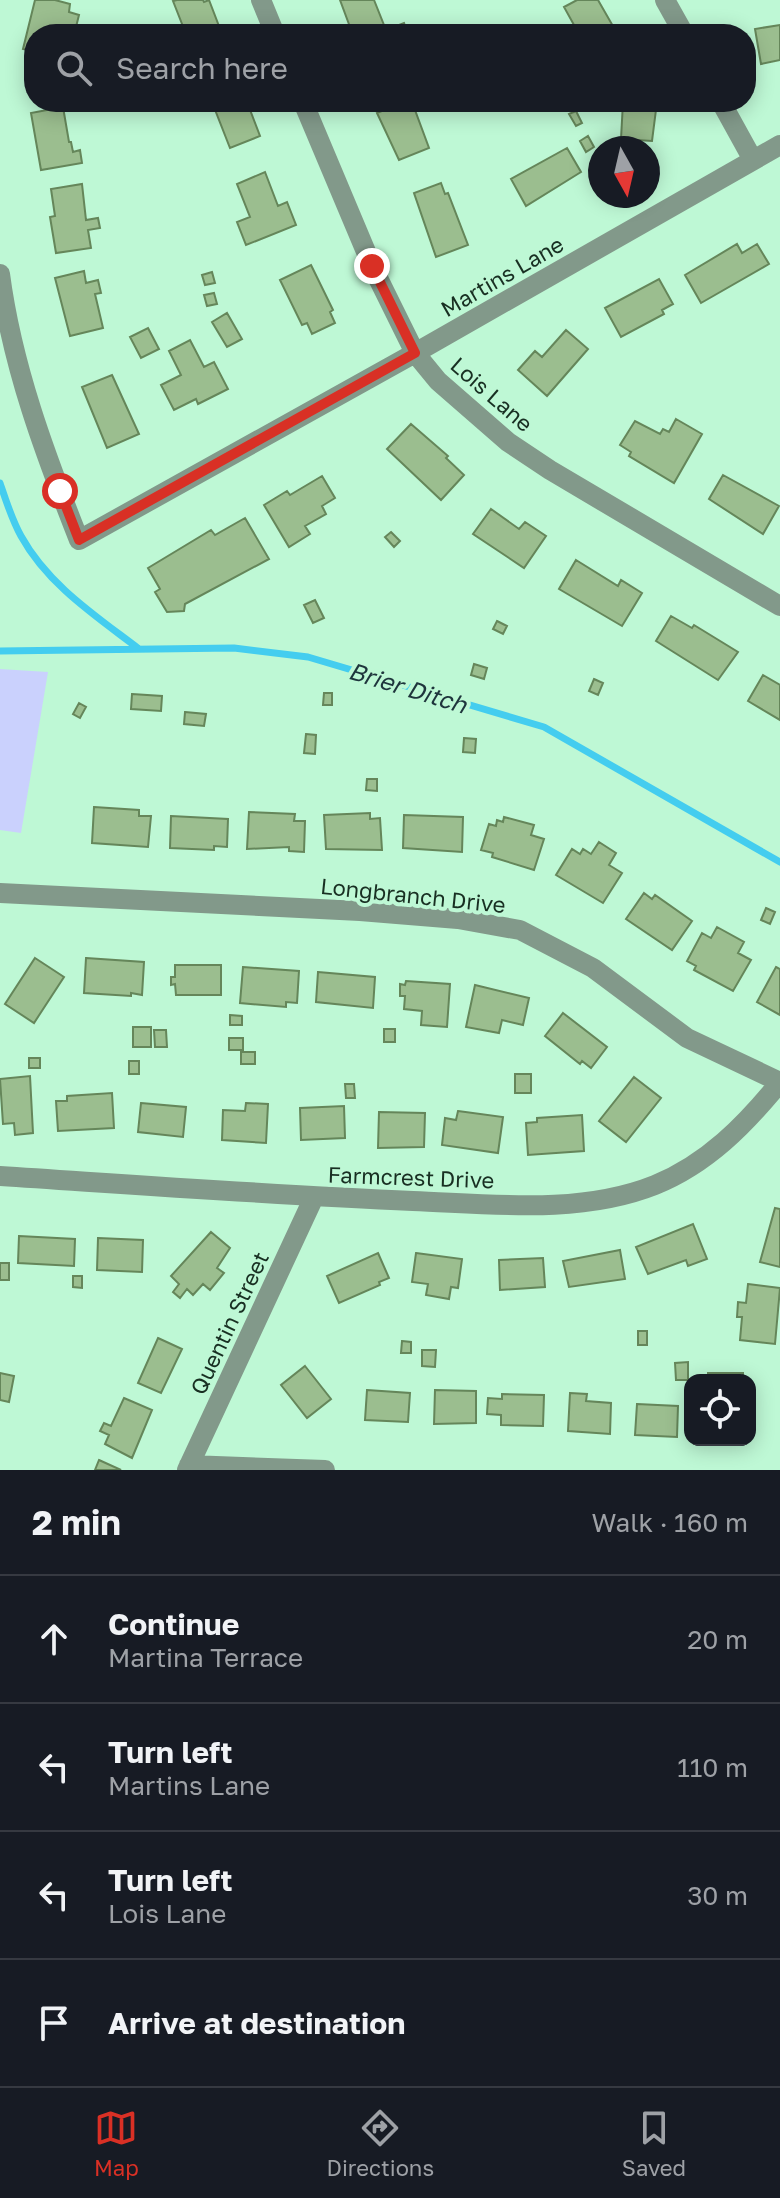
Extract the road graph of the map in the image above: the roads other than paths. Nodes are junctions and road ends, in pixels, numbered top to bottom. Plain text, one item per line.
1 (261, 0) edge
2 (665, 0) edge
3 (271, 24) edge
4 (678, 24) edge
5 (307, 112) edge
6 (727, 112) edge
7 (780, 145) edge
8 (753, 160) junction
9 (0, 274) edge
10 (415, 353) junction
11 (780, 606) edge
12 (0, 893) edge
13 (780, 1082) edge
14 (0, 1176) edge
15 (314, 1197) junction
16 (188, 1468) edge
17 (325, 1470) edge

1 - 3 street
2 - 4 street
5 - 10 street, Lois Lane
6 - 8 street
7 - 8 street, Martins Lane
8 - 10 street, Martins Lane
9 - 10 street, Martins Lane
10 - 11 street, Lois Lane
12 - 13 street, Longbranch Drive
13 - 15 street, Farmcrest Drive
14 - 15 street, Farmcrest Drive
15 - 16 street, Quentin Street
16 - 17 street

